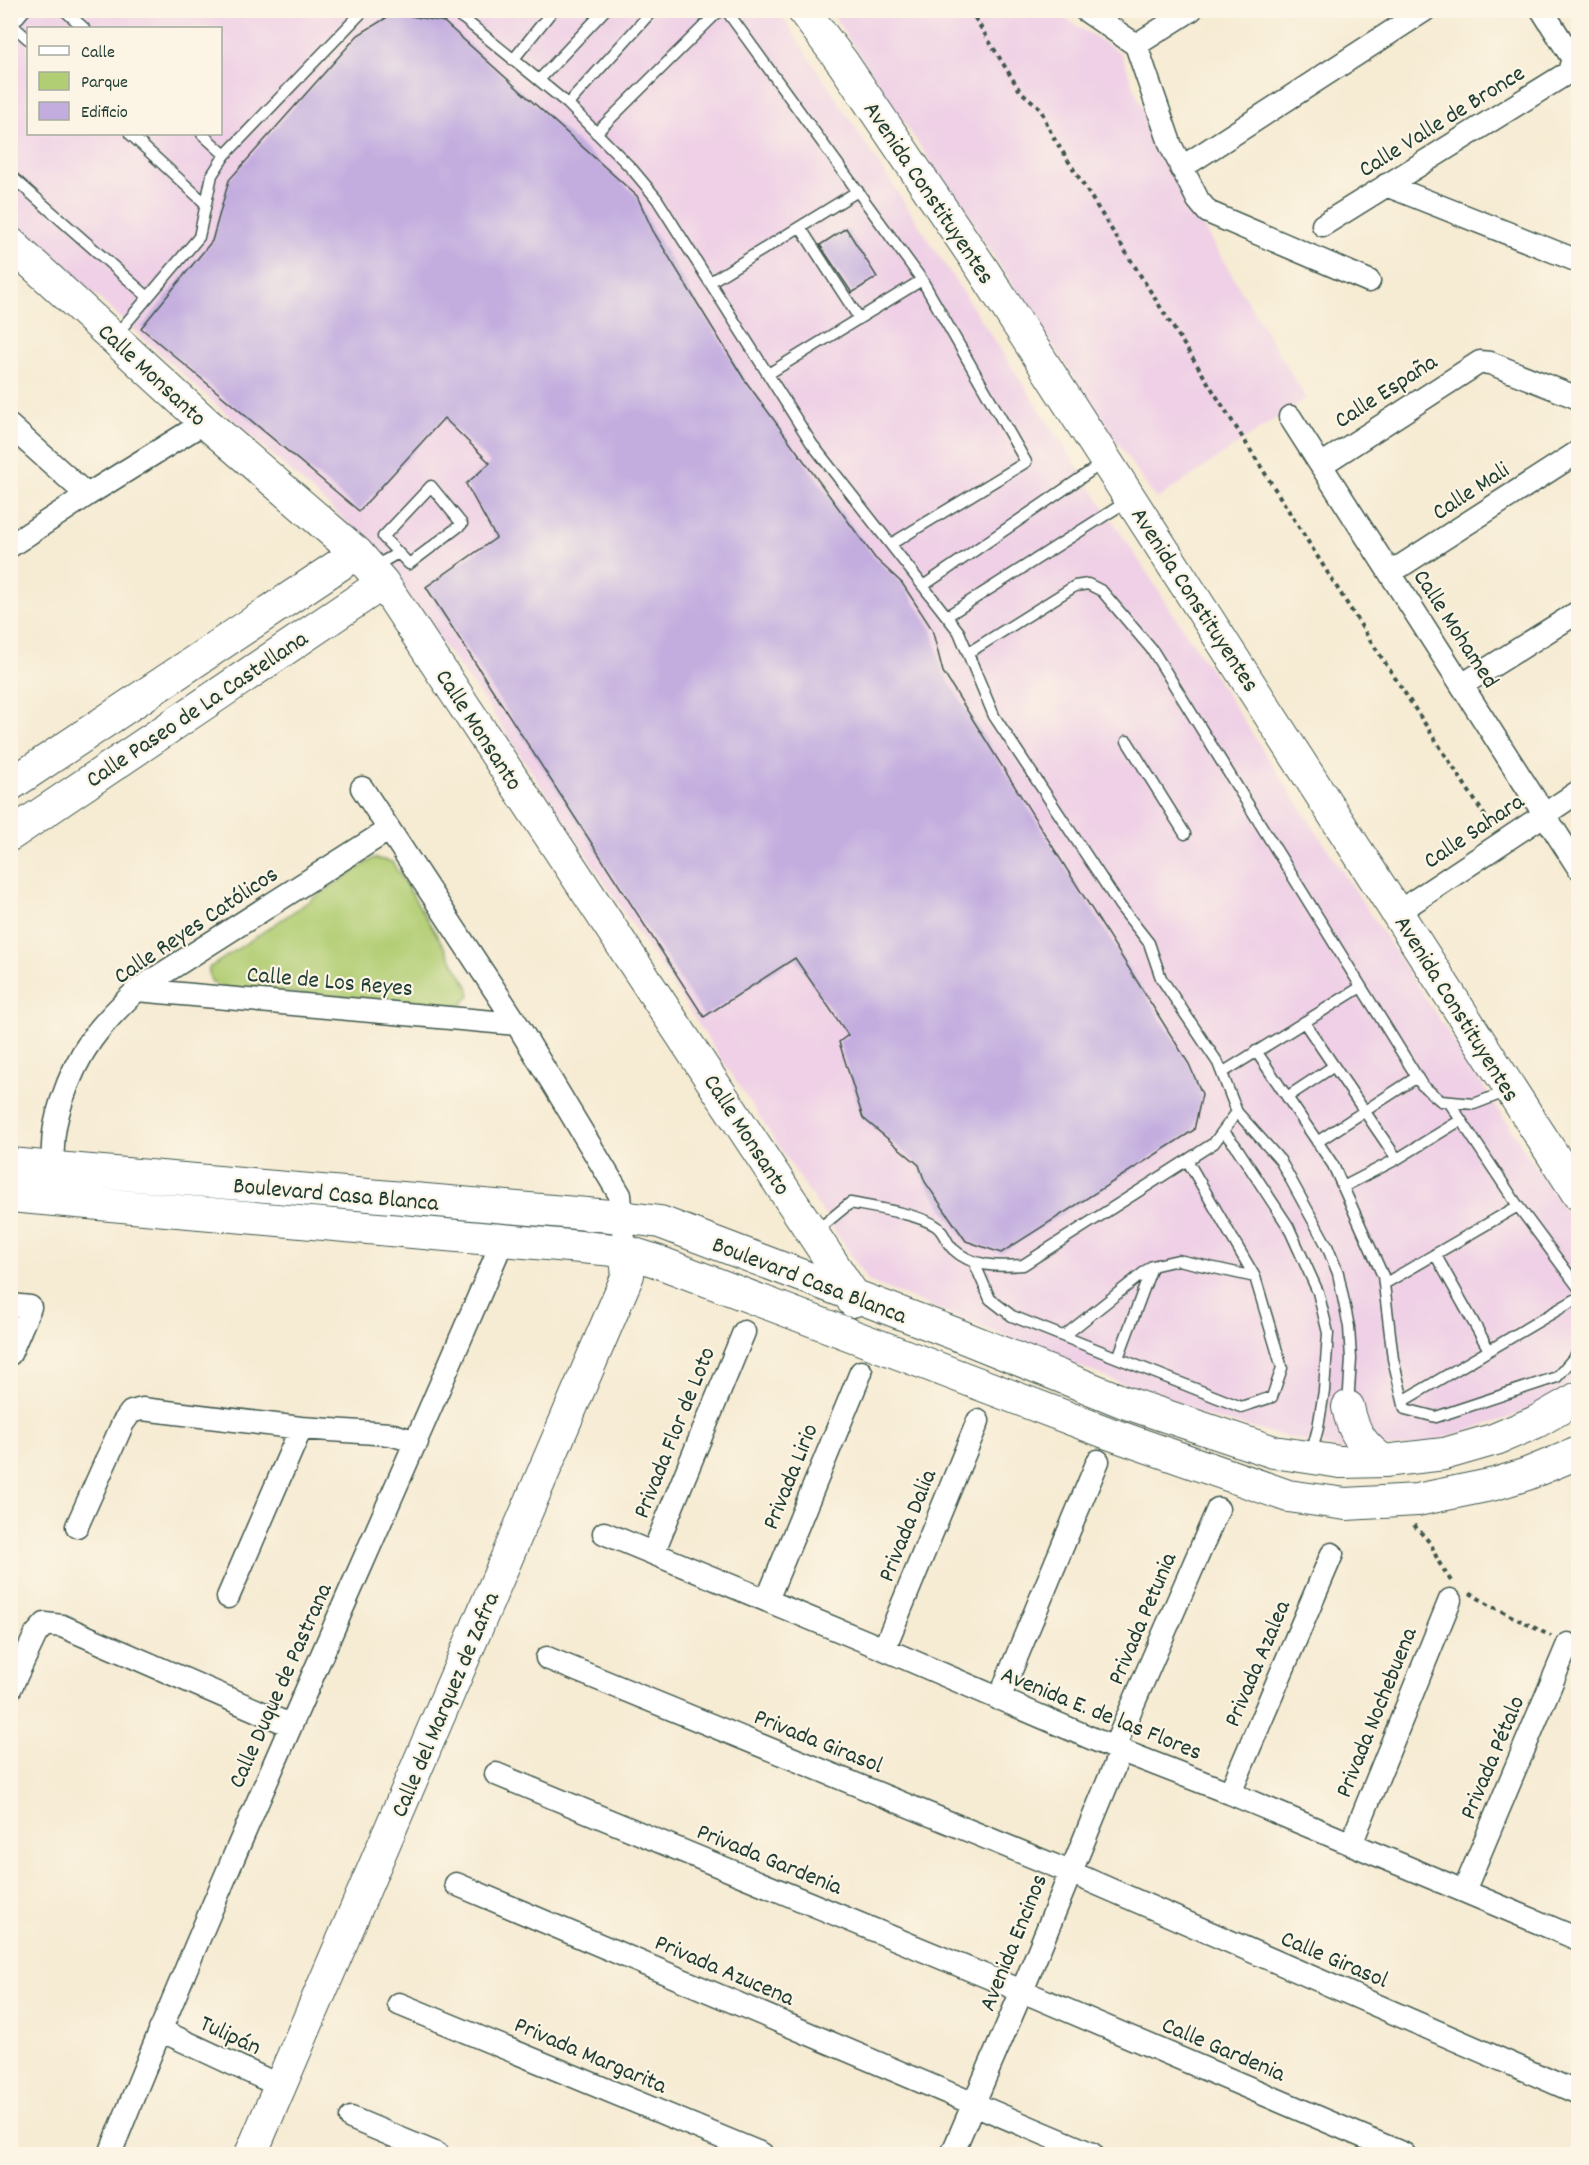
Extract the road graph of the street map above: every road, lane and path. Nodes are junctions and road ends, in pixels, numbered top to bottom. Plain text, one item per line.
1 (25, 10) edge
2 (64, 10) edge
3 (364, 10) edge
4 (449, 10) edge
5 (472, 10) edge
6 (554, 10) edge
7 (604, 10) edge
8 (653, 10) edge
9 (720, 10) edge
10 (726, 10) edge
11 (803, 10) edge
12 (970, 10) edge
13 (1085, 10) edge
14 (1191, 10) edge
15 (1425, 10) edge
16 (1542, 10) edge
17 (464, 19) junction
18 (12, 25) edge
19 (83, 27) edge
20 (27, 38) edge
21 (1136, 45) junction
22 (513, 60) junction
23 (1576, 60) edge
24 (539, 80) junction
25 (568, 104) junction
26 (596, 133) junction
27 (131, 135) edge
28 (203, 135) edge
29 (225, 155) junction
30 (1181, 168) junction
31 (10, 175) edge
32 (1386, 185) junction
33 (858, 191) junction
34 (206, 204) junction
35 (1323, 225) dead end
36 (800, 227) junction
37 (10, 243) edge
38 (1578, 261) edge
39 (922, 280) junction
40 (1370, 281) dead end
41 (710, 282) junction
42 (148, 297) junction
43 (859, 318) junction
44 (114, 337) junction
45 (768, 374) junction
46 (1578, 398) edge
47 (1290, 417) dead end
48 (205, 422) junction
49 (10, 426) edge
50 (1578, 453) edge
51 (1107, 460) junction
52 (1321, 465) junction
53 (87, 495) junction
54 (1131, 498) junction
55 (891, 544) junction
56 (10, 546) edge
57 (377, 564) junction
58 (1390, 573) junction
59 (923, 586) junction
60 (1578, 612) edge
61 (946, 616) junction
62 (968, 653) junction
63 (1462, 685) junction
64 (1127, 741) dead end
65 (10, 785) edge
66 (362, 788) dead end
67 (1578, 792) edge
68 (1545, 814) junction
69 (388, 830) junction
70 (1185, 834) dead end
71 (10, 835) edge
72 (1502, 843) junction
73 (1578, 867) edge
74 (1398, 912) junction
75 (1361, 987) junction
76 (137, 990) junction
77 (1304, 1022) junction
78 (517, 1024) junction
79 (1256, 1052) junction
80 (1334, 1066) junction
81 (1222, 1073) junction
82 (1417, 1077) junction
83 (1511, 1090) junction
84 (1287, 1098) junction
85 (1449, 1102) junction
86 (1364, 1111) junction
87 (1237, 1112) junction
88 (1461, 1120) junction
89 (1223, 1131) junction
90 (1317, 1142) junction
91 (1397, 1159) junction
92 (1186, 1160) junction
93 (10, 1164) edge
94 (54, 1168) junction
95 (1343, 1187) junction
96 (1578, 1194) edge
97 (10, 1196) edge
98 (54, 1200) junction
99 (434, 1202) junction
100 (1518, 1206) junction
101 (622, 1216) junction
102 (430, 1233) junction
103 (813, 1233) junction
104 (503, 1240) junction
105 (625, 1251) junction
106 (1435, 1254) junction
107 (974, 1262) junction
108 (1152, 1266) junction
109 (1255, 1277) junction
110 (1384, 1284) junction
111 (1578, 1287) edge
112 (854, 1296) junction
113 (1578, 1298) edge
114 (10, 1305) edge
115 (843, 1331) junction
116 (744, 1332) dead end
117 (1064, 1336) junction
118 (1489, 1350) junction
119 (1578, 1353) edge
120 (10, 1354) edge
121 (1118, 1358) junction
122 (861, 1372) dead end
123 (1578, 1398) edge
124 (1403, 1401) junction
125 (1347, 1418) joint
126 (978, 1421) dead end
127 (301, 1428) junction
128 (417, 1442) junction
129 (1578, 1453) edge
130 (1341, 1457) junction
131 (1310, 1459) junction
132 (1098, 1461) dead end
133 (1384, 1461) junction
134 (1288, 1496) junction
135 (1390, 1503) junction
136 (1218, 1509) dead end
137 (77, 1526) dead end
138 (604, 1533) dead end
139 (653, 1553) junction
140 (1332, 1554) dead end
141 (1454, 1590) junction
142 (228, 1597) dead end
143 (767, 1600) junction
144 (1568, 1644) joint
145 (884, 1649) junction
146 (547, 1658) dead end
147 (10, 1689) edge
148 (999, 1699) junction
149 (290, 1725) junction
150 (1118, 1749) junction
151 (496, 1774) dead end
152 (1230, 1793) junction
153 (1351, 1844) junction
154 (1070, 1872) junction
155 (456, 1884) dead end
156 (1464, 1891) junction
157 (1578, 1939) edge
158 (1022, 1991) junction
159 (399, 2004) dead end
160 (160, 2030) junction
161 (280, 2086) junction
162 (1578, 2093) edge
163 (973, 2104) junction
164 (351, 2118) dead end
165 (110, 2154) edge
166 (251, 2154) edge
167 (437, 2154) edge
168 (762, 2154) edge
169 (952, 2154) edge
170 (1092, 2154) edge
171 (1404, 2154) edge

1 - 18 lane
2 - 19 lane
3 - 29 lane
4 - 17 lane
5 - 17 lane
6 - 22 lane
7 - 24 lane
8 - 25 lane
9 - 26 lane
10 - 33 lane
11 - 51 street, Avenida Constituyentes
12 - 72 path
13 - 21 street
14 - 21 street
15 - 30 street
16 - 23 street
17 - 22 lane
18 - 20 lane
21 - 30 street
22 - 24 lane
23 - 32 street, Calle Valle de Bronce
24 - 25 lane
25 - 26 lane
26 - 41 lane
27 - 34 lane
28 - 29 lane
29 - 34 lane
30 - 40 street
31 - 42 lane
32 - 35 street, Calle Valle de Bronce
32 - 38 street
33 - 36 lane
33 - 39 lane
34 - 42 lane
36 - 41 lane
36 - 43 lane
37 - 44 street, Calle Monsanto
39 - 43 lane
39 - 55 lane
41 - 45 lane
42 - 44 lane
43 - 45 lane
44 - 48 street, Calle Monsanto
45 - 55 lane
46 - 52 street, Calle España
47 - 52 street, Calle Mohamed
48 - 53 street
48 - 57 street, Calle Monsanto
49 - 53 street
50 - 58 street, Calle Mali
51 - 54 street, Avenida Constituyentes
51 - 59 lane
52 - 58 street, Calle Mohamed
53 - 56 street
54 - 61 lane
54 - 74 street, Avenida Constituyentes
55 - 59 lane
57 - 57 lane
57 - 65 street, Calle Paseo de La Castellana
57 - 71 street, Calle Paseo de La Castellana
57 - 103 street, Calle Monsanto
58 - 63 street, Calle Mohamed
59 - 61 lane
60 - 63 street
61 - 62 lane
62 - 75 lane
62 - 81 lane
63 - 68 street, Calle Mohamed
64 - 70 lane
66 - 69 street
67 - 68 street, Calle Sahara
68 - 72 street, Calle Sahara
68 - 73 street, Calle Mohamed
69 - 76 street, Calle Reyes Católicos
69 - 78 street
72 - 74 street, Calle Sahara
74 - 83 street, Avenida Constituyentes
75 - 77 lane
75 - 82 lane
76 - 78 street, Calle de Los Reyes
76 - 94 street, Calle Reyes Católicos
77 - 79 lane
77 - 80 lane
78 - 101 street
79 - 81 lane
79 - 84 lane
80 - 84 lane
80 - 86 lane
81 - 87 lane
82 - 85 lane
82 - 86 lane
83 - 85 lane
83 - 96 street, Avenida Constituyentes
84 - 90 lane
85 - 88 lane
86 - 90 lane
86 - 91 lane
87 - 89 lane
87 - 125 lane
88 - 91 lane
88 - 100 lane
89 - 92 lane
89 - 131 lane
90 - 95 lane
91 - 95 lane
92 - 107 lane
92 - 109 lane
93 - 94 street, Boulevard Casa Blanca
94 - 98 street, Calle Reyes Católicos
94 - 99 street, Boulevard Casa Blanca
95 - 110 lane
97 - 98 street, Boulevard Casa Blanca
98 - 102 street, Boulevard Casa Blanca
99 - 101 street, Boulevard Casa Blanca
99 - 102 street
100 - 106 lane
100 - 111 lane
101 - 105 street
101 - 112 street, Boulevard Casa Blanca
102 - 104 street, Boulevard Casa Blanca
103 - 107 lane
103 - 112 street, Calle Monsanto
104 - 105 street, Boulevard Casa Blanca
104 - 128 street, Calle Duque de Pastrana
105 - 115 street, Boulevard Casa Blanca
105 - 161 street, Calle del Marquez de Zafra
106 - 110 lane
106 - 118 lane
107 - 117 lane
108 - 109 lane
108 - 117 lane
108 - 121 lane
109 - 121 lane
110 - 124 lane
112 - 115 street
112 - 131 street, Boulevard Casa Blanca
113 - 118 lane
114 - 120 street
115 - 134 street, Boulevard Casa Blanca
116 - 139 street, Privada Flor de Loto
117 - 121 lane
118 - 124 lane
119 - 124 lane
122 - 143 street, Privada Lirio
123 - 133 street, Boulevard Casa Blanca
125 - 133 street
126 - 145 street, Privada Dalia
127 - 128 street
127 - 137 street
127 - 142 street
128 - 149 street, Calle Duque de Pastrana
129 - 135 street, Boulevard Casa Blanca
130 - 131 street, Boulevard Casa Blanca
130 - 133 street, Boulevard Casa Blanca
130 - 135 street
131 - 134 street
132 - 148 street
134 - 135 street, Boulevard Casa Blanca
135 - 141 path
136 - 150 street, Privada Petunia
138 - 139 street, Avenida E. de las Flores
139 - 143 street, Avenida E. de las Flores
140 - 152 street, Privada Azalea
141 - 144 path
141 - 153 street, Privada Nochebuena
143 - 145 street, Avenida E. de las Flores
144 - 156 street, Privada Pétalo
145 - 148 street, Avenida E. de las Flores
146 - 154 street, Privada Girasol
147 - 149 street
148 - 150 street, Avenida E. de las Flores
149 - 160 street, Calle Duque de Pastrana
150 - 152 street, Avenida E. de las Flores
150 - 154 street, Avenida Encinos
151 - 158 street, Privada Gardenia
152 - 153 street, Avenida E. de las Flores
153 - 156 street, Avenida E. de las Flores
154 - 158 street, Avenida Encinos
154 - 162 street, Calle Girasol
155 - 163 street, Privada Azucena
156 - 157 street, Avenida E. de las Flores
158 - 163 street, Avenida Encinos
158 - 171 street, Calle Gardenia
159 - 168 street, Privada Margarita
160 - 161 street, Tulipán
160 - 165 street, Calle Duque de Pastrana
161 - 166 street, Calle del Marquez de Zafra
163 - 169 street, Avenida Encinos
163 - 170 street, Privada Azucena
164 - 167 street

